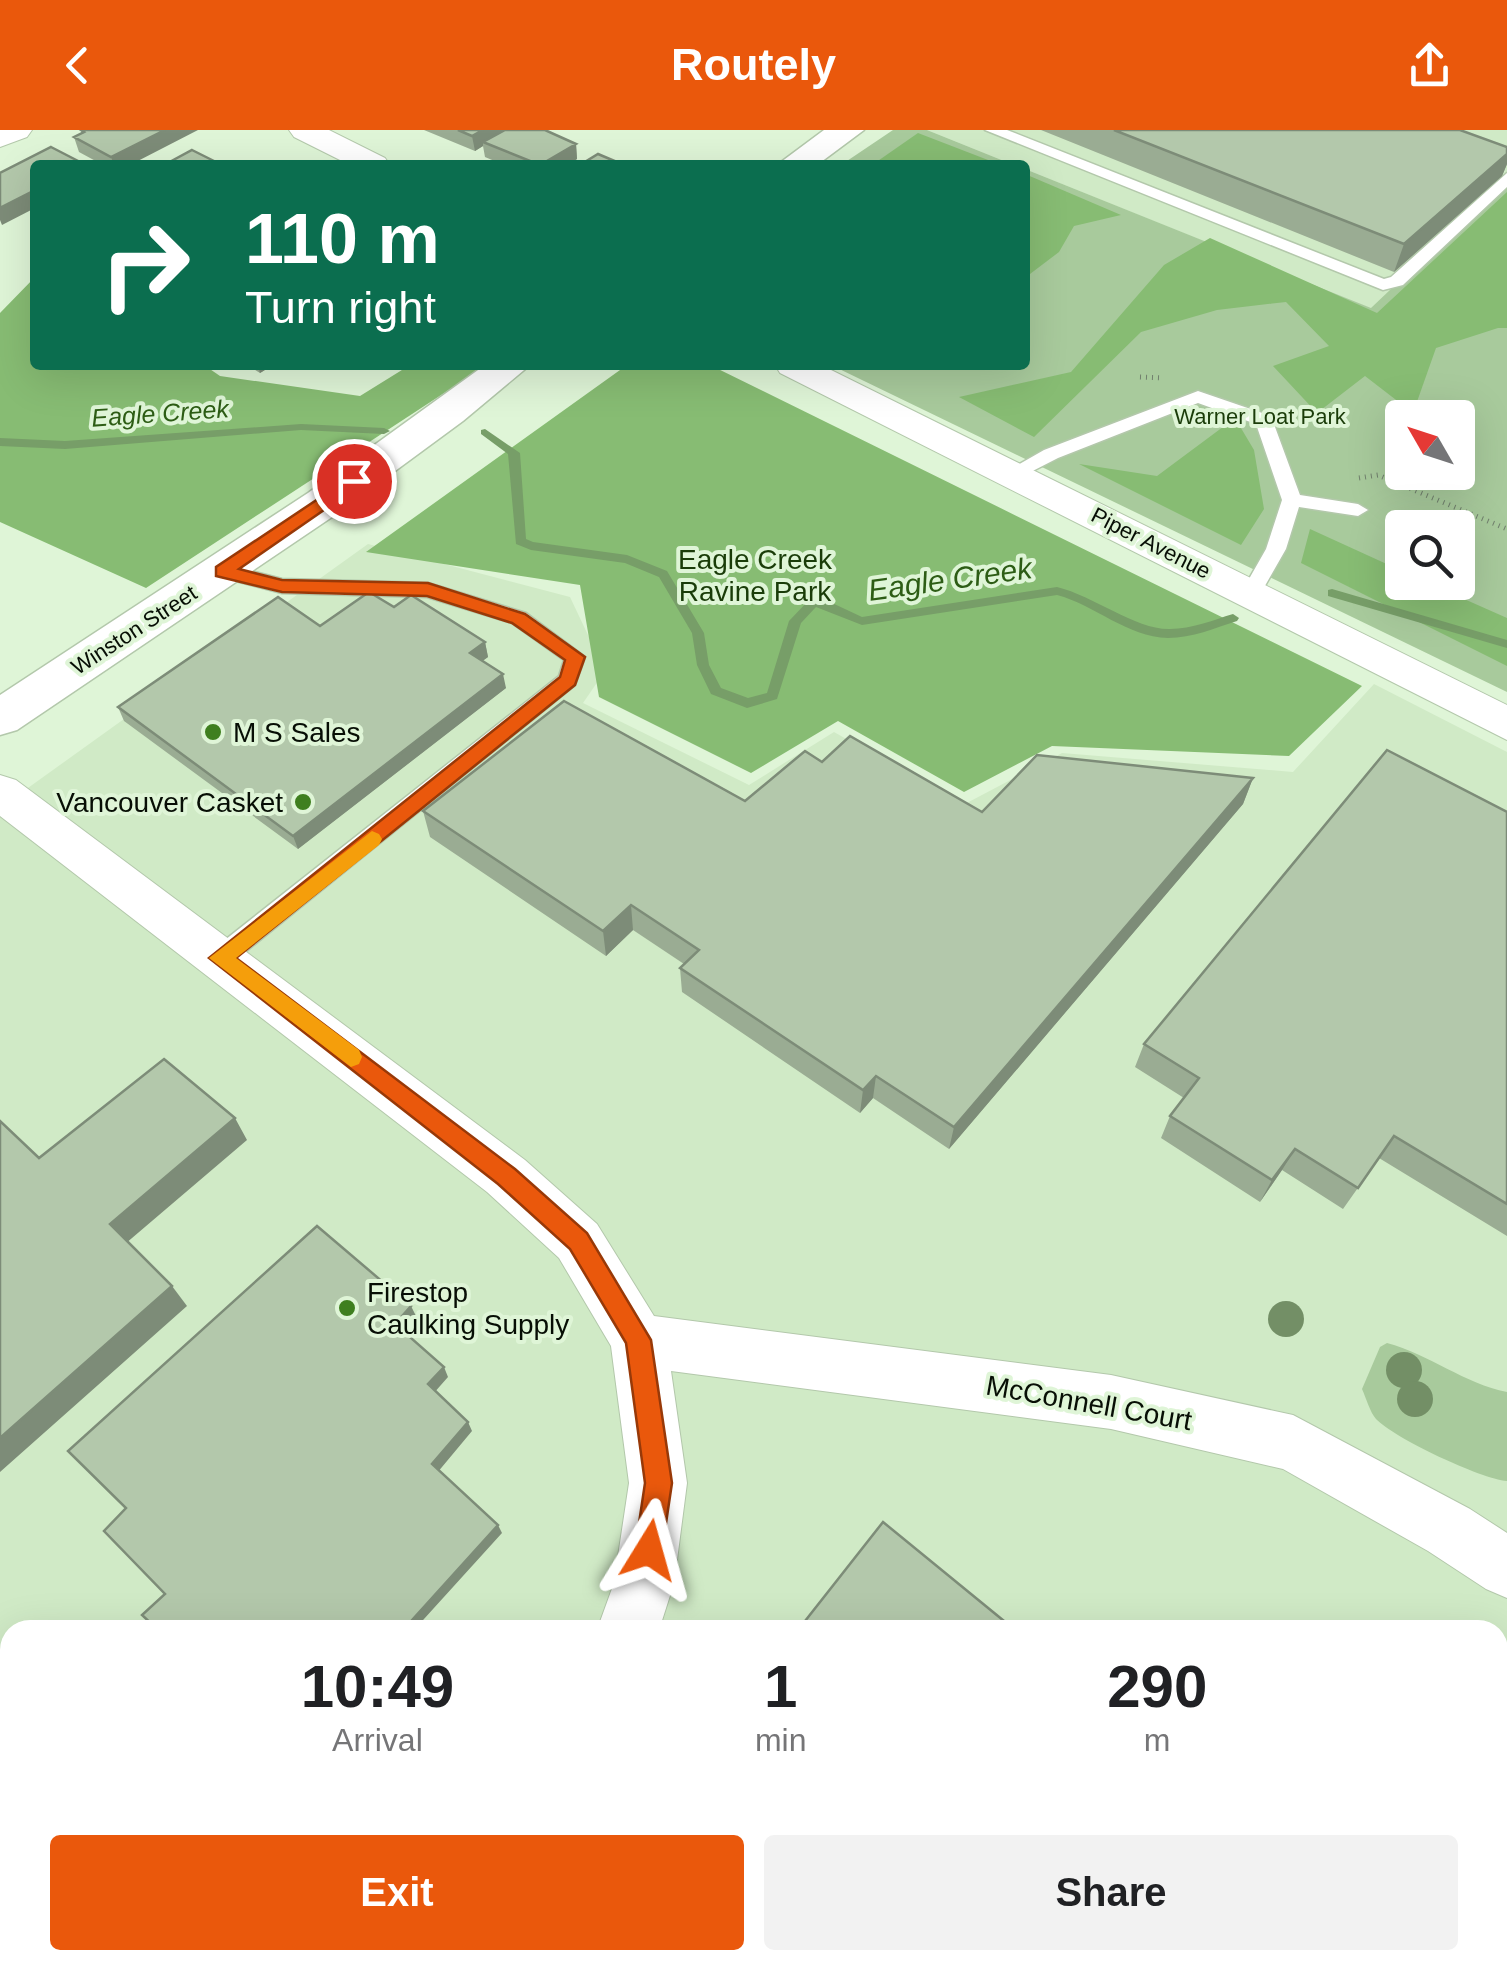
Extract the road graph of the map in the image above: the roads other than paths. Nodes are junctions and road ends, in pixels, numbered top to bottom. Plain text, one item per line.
1 (16, 130) edge
2 (305, 130) edge
3 (847, 130) edge
4 (993, 130) edge
5 (0, 138) edge
6 (364, 160) edge
7 (802, 160) edge
8 (1507, 178) edge
9 (503, 370) edge
10 (803, 370) edge
11 (1012, 474) junction
12 (1292, 500) junction
13 (1358, 510) dead end
14 (223, 571) junction
15 (1251, 593) junction
16 (0, 718) edge
17 (1507, 724) edge
18 (0, 792) edge
19 (220, 958) junction
20 (638, 1340) junction
21 (1507, 1568) edge
22 (631, 1620) edge

1 - 5 street
2 - 6 street
3 - 7 street
4 - 8 lane
9 - 14 street, Winston Street
10 - 11 street, Piper Avenue
11 - 12 lane
11 - 15 street, Piper Avenue
12 - 13 lane
12 - 15 lane
14 - 16 street, Winston Street
14 - 19 lane
15 - 17 street, Piper Avenue
18 - 19 street
19 - 20 street
20 - 21 street, McConnell Court
20 - 22 street

